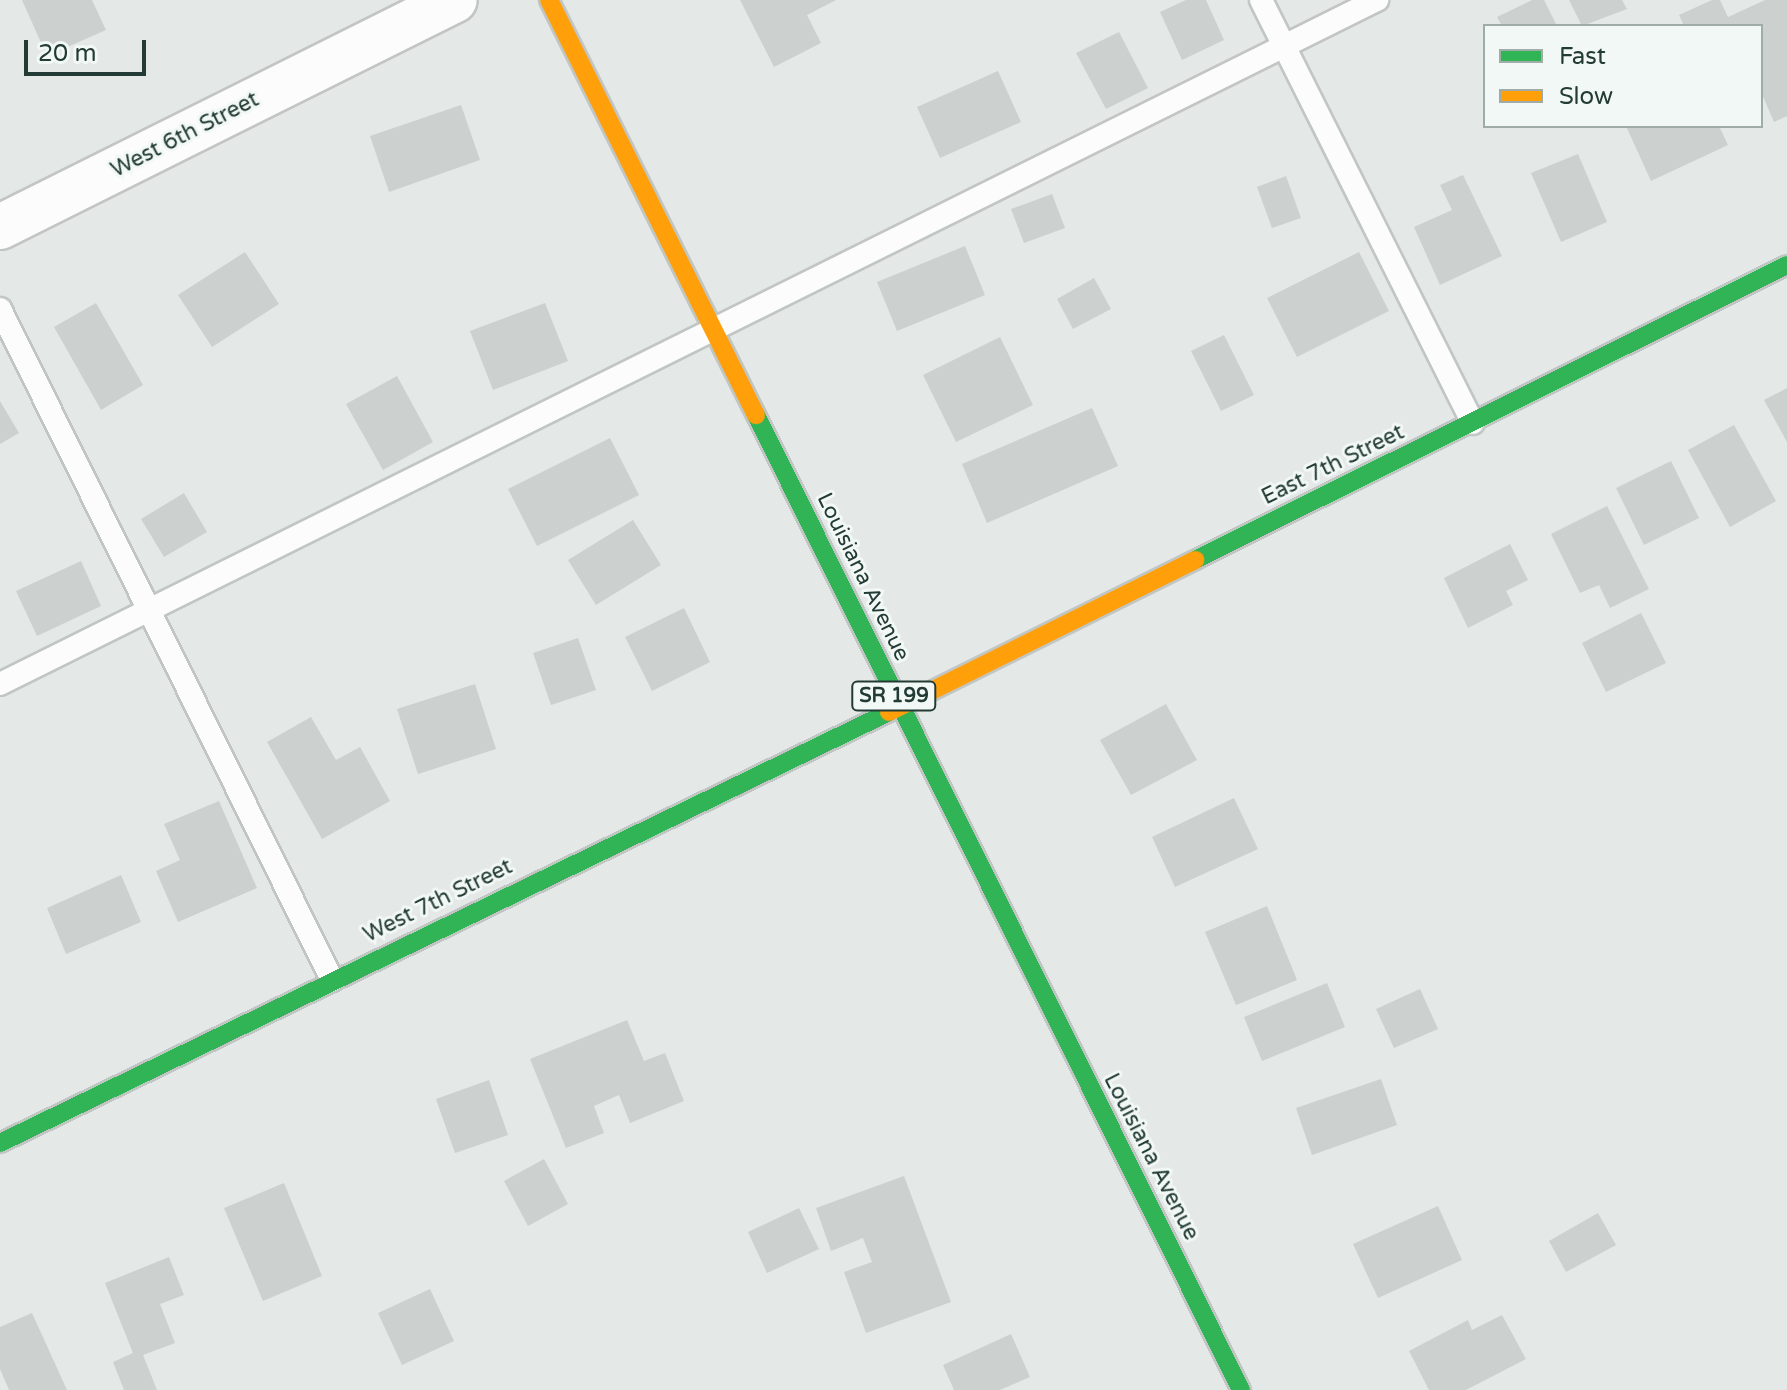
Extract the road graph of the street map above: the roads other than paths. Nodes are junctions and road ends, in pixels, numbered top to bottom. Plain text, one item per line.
1 (455, 0) edge
2 (549, 0) edge
3 (1261, 0) edge
4 (1377, 0) edge
5 (1284, 46) junction
6 (0, 227) edge
7 (1787, 265) edge
8 (0, 309) edge
9 (713, 329) junction
10 (1473, 423) junction
11 (149, 610) junction
12 (0, 684) edge
13 (899, 707) junction
14 (332, 980) junction
15 (0, 1143) edge
16 (1241, 1390) edge

1 - 6 street, West 6th Street
2 - 9 street, Louisiana Avenue / SR 199
3 - 5 lane
4 - 5 lane
5 - 9 lane
5 - 10 lane
7 - 10 street, East 7th Street
8 - 11 lane
9 - 11 lane
9 - 13 street, Louisiana Avenue / SR 199
10 - 13 street, East 7th Street
11 - 12 lane
11 - 14 lane
13 - 14 street, West 7th Street
13 - 16 street, Louisiana Avenue / SR 199
14 - 15 street, West 7th Street

